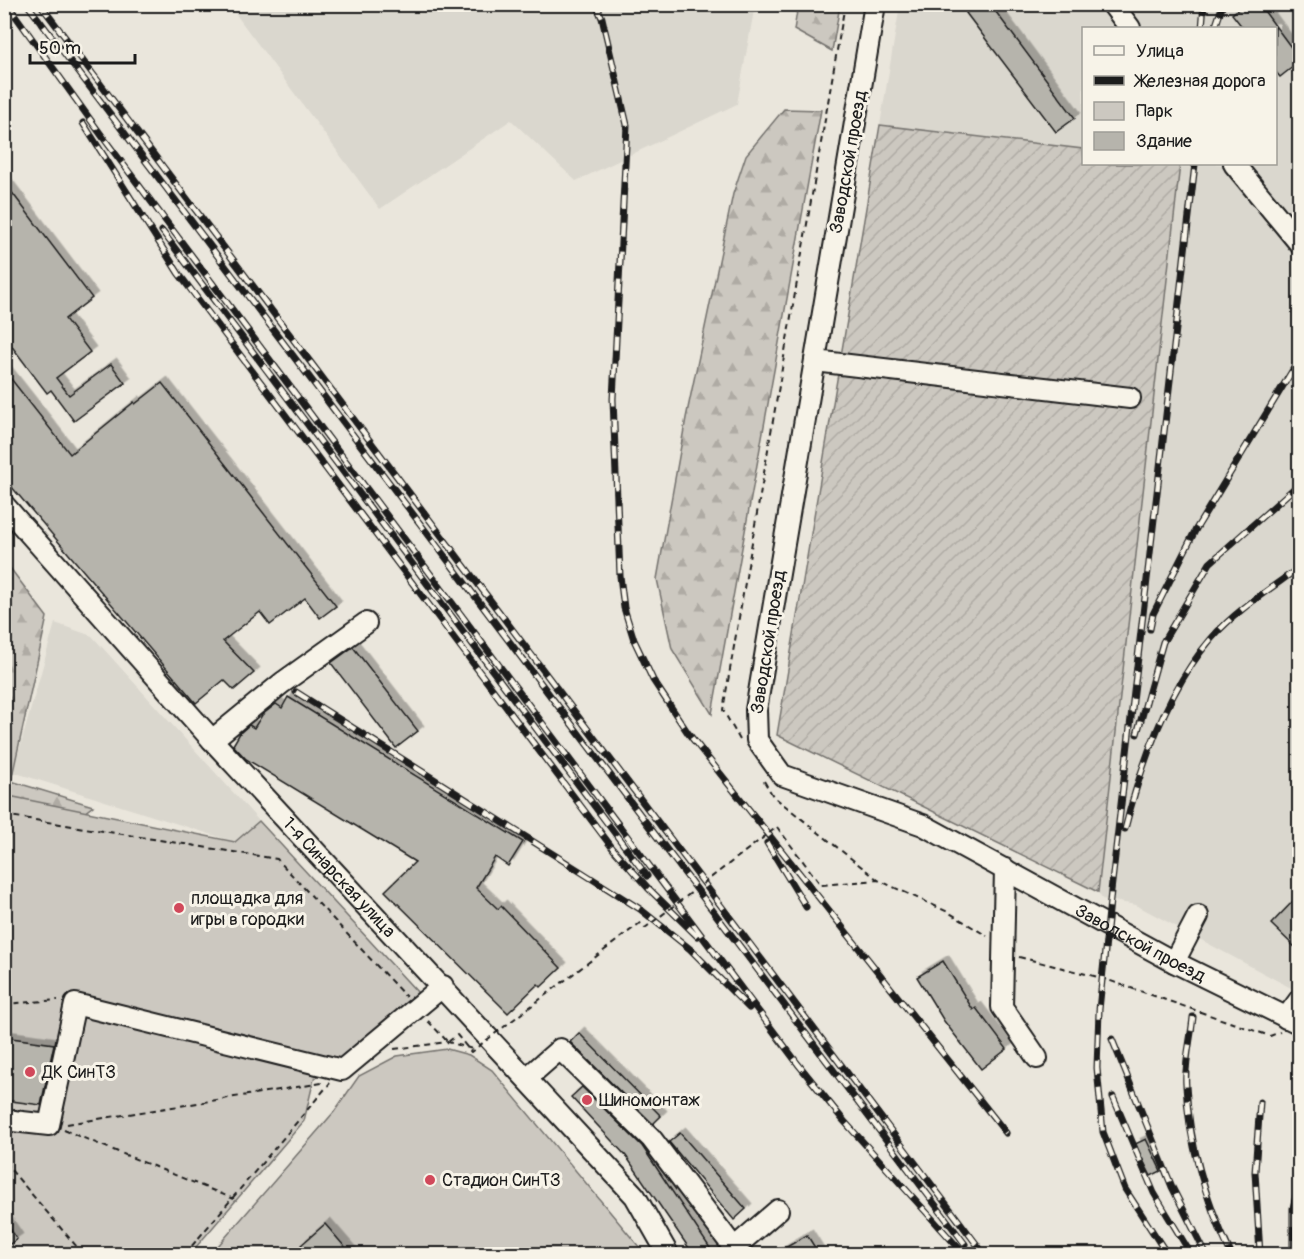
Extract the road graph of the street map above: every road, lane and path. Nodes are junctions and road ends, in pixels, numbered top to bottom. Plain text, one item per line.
1 (875, 4) edge
2 (1112, 4) edge
3 (1129, 27) edge
4 (1235, 165) edge
5 (1299, 244) edge
6 (815, 361) junction
7 (1130, 398) dead end
8 (4, 505) edge
9 (366, 623) dead end
10 (212, 740) junction
11 (4, 815) edge
12 (1005, 869) junction
13 (1198, 916) dead end
14 (1004, 948) junction
15 (1174, 962) junction
16 (442, 986) junction
17 (407, 998) dead end
18 (1299, 999) edge
19 (423, 1016) dead end
20 (1292, 1024) edge
21 (448, 1042) junction
22 (391, 1050) dead end
23 (1037, 1058) dead end
24 (528, 1077) junction
25 (4, 1119) edge
26 (66, 1124) dead end
27 (54, 1126) dead end
28 (4, 1162) edge
29 (234, 1199) junction
30 (778, 1210) dead end
31 (737, 1251) edge
32 (83, 1254) edge
33 (185, 1254) edge
34 (668, 1254) edge

1 - 6 street, Заводской проезд
2 - 3 street
4 - 5 street
6 - 7 street
6 - 12 street, Заводской проезд
8 - 10 street, 1-я Синарская улица
9 - 10 street
10 - 16 street, 1-я Синарская улица
11 - 17 path
12 - 14 street
12 - 15 street, Заводской проезд
13 - 15 street
14 - 20 path
14 - 21 path, bridge
14 - 23 street
15 - 20 street, Заводской проезд
16 - 24 street, 1-я Синарская улица
16 - 25 street
18 - 20 street
19 - 21 path
21 - 22 path
24 - 31 street
24 - 34 street, 1-я Синарская улица
26 - 29 path
27 - 29 path
28 - 32 path
29 - 33 path
30 - 31 street

